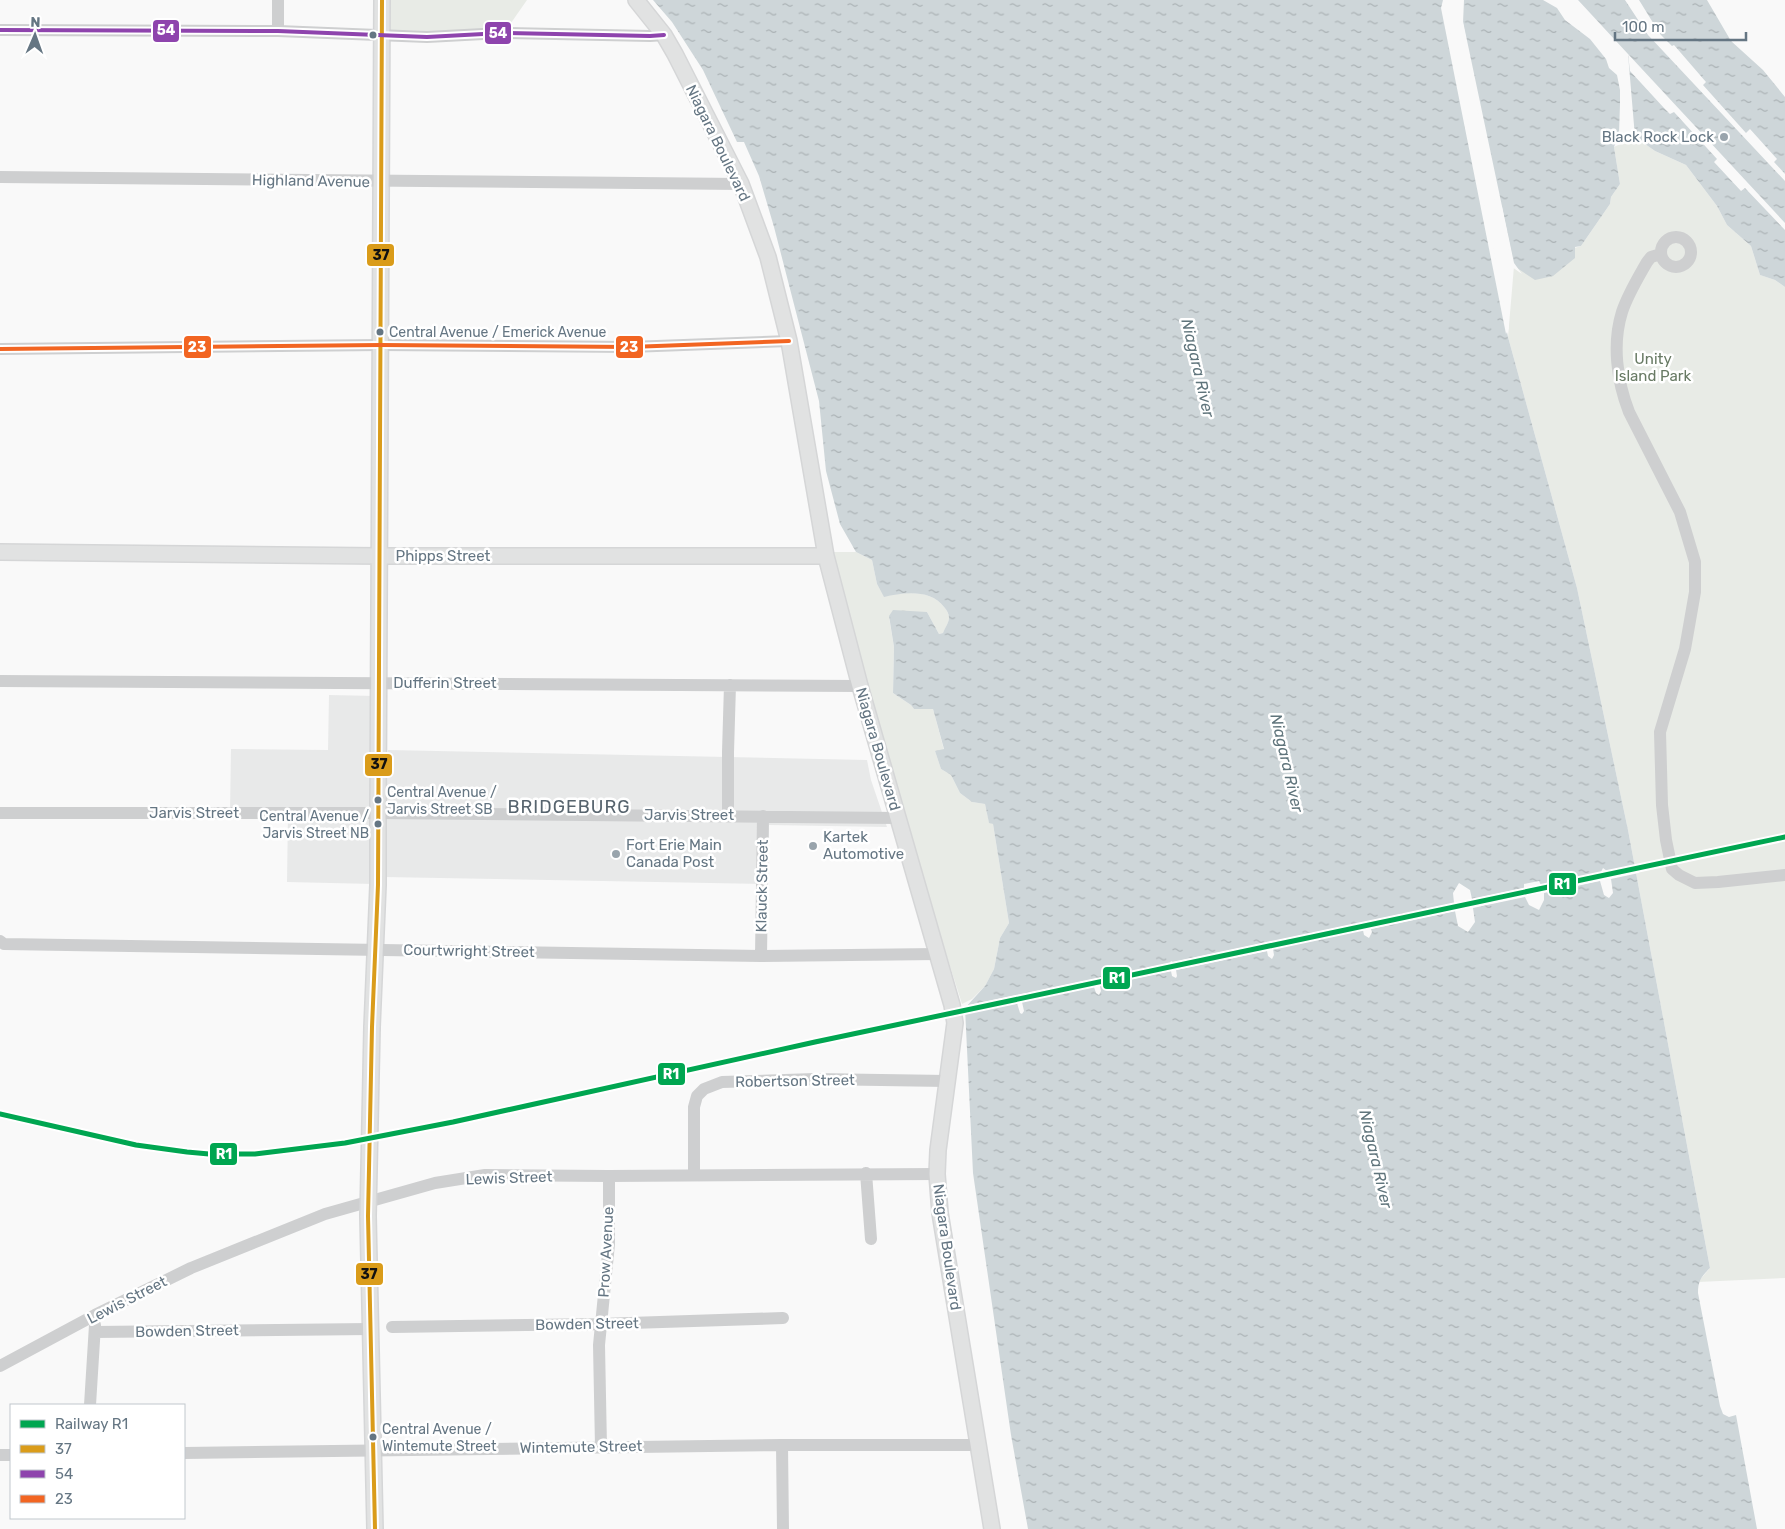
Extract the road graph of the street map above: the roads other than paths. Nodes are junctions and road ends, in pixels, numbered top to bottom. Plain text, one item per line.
1 (278, 0) edge
2 (382, 0) edge
3 (636, 0) edge
4 (0, 30) edge
5 (278, 31) junction
6 (664, 35) junction
7 (381, 36) junction
8 (0, 177) edge
9 (382, 182) junction
10 (741, 184) junction
11 (1662, 254) dead end
12 (790, 341) junction
13 (381, 345) junction
14 (0, 349) edge
15 (0, 552) edge
16 (379, 556) junction
17 (826, 556) junction
18 (0, 681) edge
19 (379, 683) junction
20 (730, 685) junction
21 (860, 686) junction
22 (0, 813) edge
23 (378, 813) junction
24 (728, 815) junction
25 (763, 816) junction
26 (898, 818) junction
27 (1785, 875) edge
28 (0, 941) edge
29 (374, 949) junction
30 (938, 954) junction
31 (761, 956) junction
32 (947, 1081) junction
33 (866, 1173) junction
34 (937, 1174) junction
35 (694, 1175) junction
36 (609, 1176) junction
37 (872, 1239) dead end
38 (95, 1315) junction
39 (783, 1318) dead end
40 (600, 1324) junction
41 (392, 1327) dead end
42 (370, 1329) junction
43 (95, 1332) junction
44 (0, 1366) edge
45 (90, 1404) edge
46 (977, 1443) junction
47 (782, 1445) junction
48 (601, 1447) junction
49 (374, 1451) junction
50 (185, 1453) edge
51 (375, 1529) edge
52 (783, 1529) edge
53 (992, 1529) edge

1 - 5 street
2 - 7 main road
3 - 6 main road, Niagara Boulevard
4 - 5 street
5 - 7 street
6 - 7 street
6 - 10 main road, Niagara Boulevard
7 - 9 main road
8 - 9 street, Highland Avenue
9 - 10 street, Highland Avenue
9 - 13 main road
10 - 12 main road, Niagara Boulevard
11 - 27 street
12 - 13 street
12 - 17 main road, Niagara Boulevard
13 - 14 street
13 - 16 main road
15 - 16 main road, Phipps Street
16 - 17 main road, Phipps Street
16 - 19 main road
17 - 21 main road, Niagara Boulevard
18 - 19 street, Dufferin Street
19 - 20 street, Dufferin Street
19 - 23 main road
20 - 21 street, Dufferin Street
20 - 24 street
21 - 26 main road, Niagara Boulevard
22 - 23 street, Jarvis Street
23 - 24 street, Jarvis Street
23 - 29 main road
24 - 25 street, Jarvis Street
25 - 26 street, Jarvis Street
25 - 31 street, Klauck Street
26 - 30 main road, Niagara Boulevard
28 - 29 street, Courtwright Street
29 - 31 street, Courtwright Street
29 - 42 main road, bridge
30 - 31 street, Courtwright Street
30 - 32 main road, Niagara Boulevard
32 - 34 main road, Niagara Boulevard
32 - 35 street, Robertson Street
33 - 34 street, Lewis Street
33 - 35 street, Lewis Street
33 - 37 street
34 - 46 main road, Niagara Boulevard
35 - 36 street, Lewis Street
36 - 38 street, Lewis Street
36 - 40 street, Prow Avenue
38 - 43 street
38 - 44 street, Lewis Street
39 - 40 street, Bowden Street
40 - 41 street, Bowden Street
40 - 48 street, Prow Avenue
42 - 43 street, Bowden Street
42 - 49 main road
43 - 45 street
46 - 47 street, Wintemute Street
46 - 53 main road, Niagara Boulevard
47 - 48 street, Wintemute Street
47 - 52 street
48 - 49 street, Wintemute Street
49 - 50 street, Wintemute Street
49 - 51 main road

